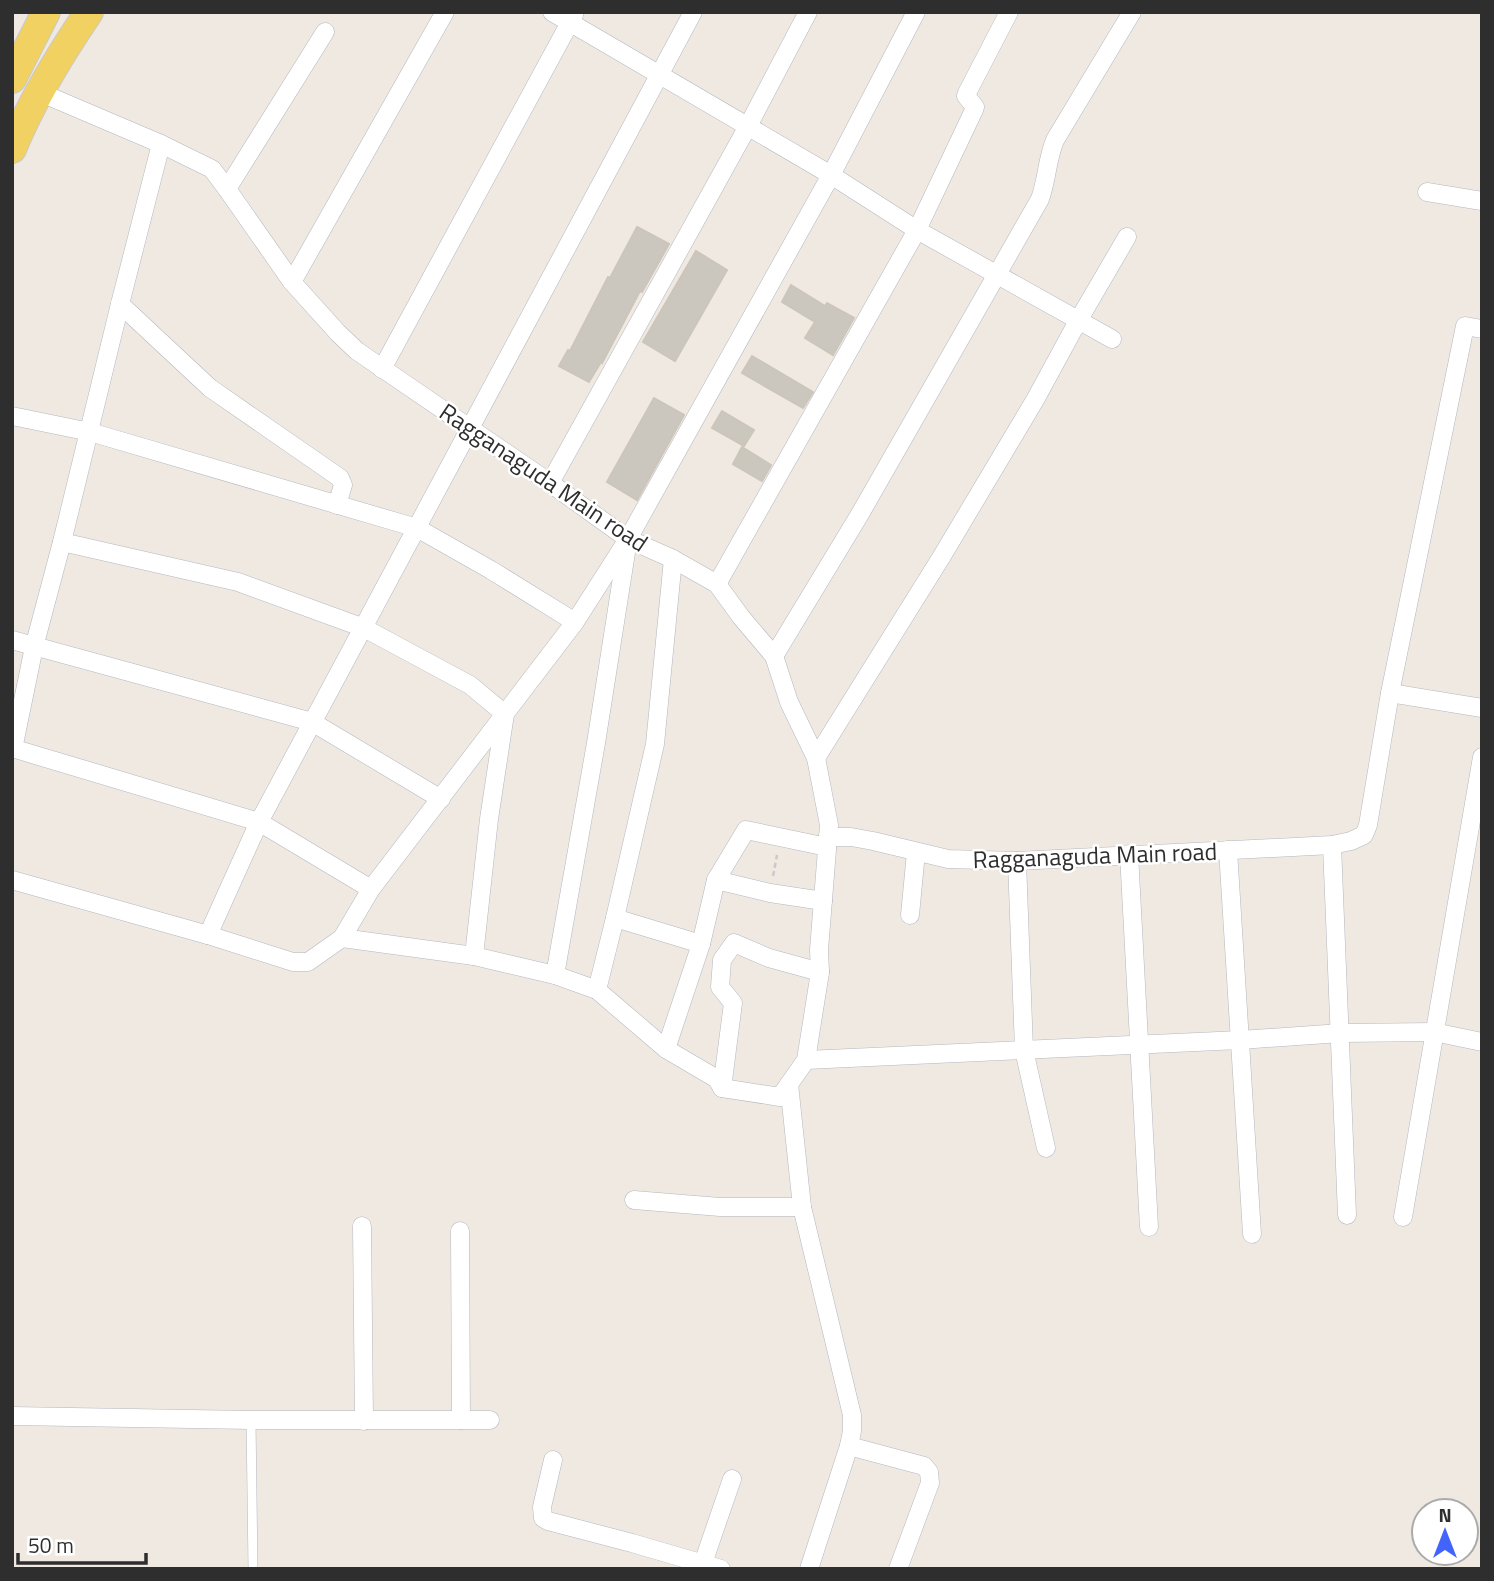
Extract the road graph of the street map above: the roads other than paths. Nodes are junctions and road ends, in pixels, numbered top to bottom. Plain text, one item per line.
1 (46, 12) edge
2 (89, 12) edge
3 (445, 12) edge
4 (552, 12) edge
5 (693, 12) edge
6 (808, 12) edge
7 (916, 12) edge
8 (1009, 12) edge
9 (1132, 12) edge
10 (572, 17) edge
11 (325, 32) dead end
12 (659, 75) junction
13 (12, 79) edge
14 (39, 92) junction
15 (748, 126) junction
16 (161, 144) junction
17 (12, 149) edge
18 (831, 175) junction
19 (227, 189) junction
20 (1427, 192) dead end
21 (1482, 201) edge
22 (917, 230) junction
23 (1127, 237) dead end
24 (996, 275) junction
25 (292, 282) junction
26 (120, 304) junction
27 (1078, 321) junction
28 (1482, 329) edge
29 (1112, 340) dead end
30 (382, 369) junction
31 (12, 416) edge
32 (470, 427) junction
33 (89, 432) junction
34 (551, 483) junction
35 (337, 505) junction
36 (416, 528) junction
37 (628, 539) junction
38 (62, 542) junction
39 (673, 559) junction
40 (717, 584) junction
41 (575, 622) junction
42 (364, 628) junction
43 (12, 640) edge
44 (34, 647) junction
45 (774, 656) junction
46 (1390, 693) junction
47 (1482, 708) edge
48 (505, 713) junction
49 (312, 722) junction
50 (13, 749) edge
51 (1482, 757) edge
52 (817, 758) junction
53 (441, 799) junction
54 (258, 822) junction
55 (828, 842) junction
56 (1332, 845) junction
57 (1227, 850) junction
58 (916, 852) junction
59 (1129, 854) junction
60 (1017, 861) junction
61 (12, 880) edge
62 (716, 880) junction
63 (371, 890) junction
64 (823, 901) junction
65 (910, 915) dead end
66 (615, 918) junction
67 (208, 935) junction
68 (342, 938) junction
69 (701, 944) junction
70 (474, 956) junction
71 (820, 972) junction
72 (555, 975) junction
73 (597, 990) junction
74 (1341, 1032) junction
75 (1434, 1032) junction
76 (1240, 1040) junction
77 (1482, 1042) edge
78 (1138, 1045) junction
79 (666, 1049) junction
80 (1024, 1050) junction
81 (806, 1060) junction
82 (789, 1084) junction
83 (722, 1088) junction
84 (1046, 1148) dead end
85 (634, 1200) dead end
86 (802, 1207) junction
87 (1347, 1216) dead end
88 (1403, 1217) dead end
89 (362, 1226) dead end
90 (1149, 1227) dead end
91 (460, 1231) dead end
92 (1252, 1234) dead end
93 (12, 1416) edge
94 (251, 1420) junction
95 (461, 1420) junction
96 (490, 1420) dead end
97 (364, 1421) junction
98 (849, 1446) junction
99 (553, 1460) dead end
100 (732, 1479) dead end
101 (702, 1566) edge
102 (253, 1569) edge
103 (721, 1569) edge
104 (808, 1569) edge
105 (898, 1569) edge

1 - 13 main road
2 - 14 main road
3 - 25 street
4 - 10 street
5 - 12 street
6 - 15 street
7 - 18 street
8 - 22 street
9 - 24 street
10 - 12 street
10 - 30 street
11 - 19 street
12 - 15 street
12 - 32 street
14 - 16 street, Ragganaguda Main road
14 - 17 main road
15 - 18 street
15 - 34 street
16 - 19 street, Ragganaguda Main road
16 - 26 street
18 - 22 street
18 - 37 street
19 - 25 street, Ragganaguda Main road
20 - 21 street
22 - 24 street
22 - 40 street
23 - 27 street
24 - 27 street
24 - 45 street
25 - 30 street, Ragganaguda Main road
26 - 33 street
26 - 35 street
27 - 29 street
27 - 52 street
28 - 46 street
30 - 32 street, Ragganaguda Main road
31 - 33 street
32 - 34 street, Ragganaguda Main road
32 - 36 street
33 - 35 street
33 - 38 street
34 - 37 street, Ragganaguda Main road
35 - 36 street
36 - 41 street
36 - 42 street
37 - 39 street, Ragganaguda Main road
37 - 41 street
37 - 72 street
38 - 42 street
38 - 44 street
39 - 40 street, Ragganaguda Main road
39 - 66 street
40 - 45 street, Ragganaguda Main road
41 - 48 street
42 - 48 street
42 - 49 street
43 - 44 street
44 - 49 street
44 - 50 street
45 - 52 street, Ragganaguda Main road
46 - 47 street
46 - 56 street, Ragganaguda Main road
48 - 53 street
48 - 70 street
49 - 53 street
49 - 54 street
50 - 54 street
51 - 75 street
52 - 55 street, Ragganaguda Main road
53 - 63 street
54 - 63 street
54 - 67 street
55 - 58 street, Ragganaguda Main road
55 - 62 street
55 - 64 street
56 - 57 street, Ragganaguda Main road
56 - 74 street
57 - 59 street, Ragganaguda Main road
57 - 76 street
58 - 60 street, Ragganaguda Main road
58 - 65 street
59 - 60 street, Ragganaguda Main road
59 - 78 street
60 - 80 street
61 - 67 street
62 - 64 street
62 - 69 street
63 - 68 street
64 - 71 street
66 - 69 street
66 - 73 street
67 - 68 street
68 - 70 street
69 - 79 street
70 - 72 street
71 - 81 street
71 - 83 street
72 - 73 street
73 - 79 street
74 - 75 street
74 - 76 street
74 - 87 street
75 - 77 street
75 - 88 street
76 - 78 street
76 - 92 street
78 - 80 street
78 - 90 street
79 - 83 street
80 - 81 street
80 - 84 street
81 - 82 street
82 - 83 street
82 - 86 street
85 - 86 street
86 - 98 street
89 - 97 street
91 - 95 street
93 - 94 street
94 - 97 street
94 - 102 lane
95 - 96 street
95 - 97 street
98 - 104 street
98 - 105 street
99 - 101 street
100 - 101 street
101 - 103 street

